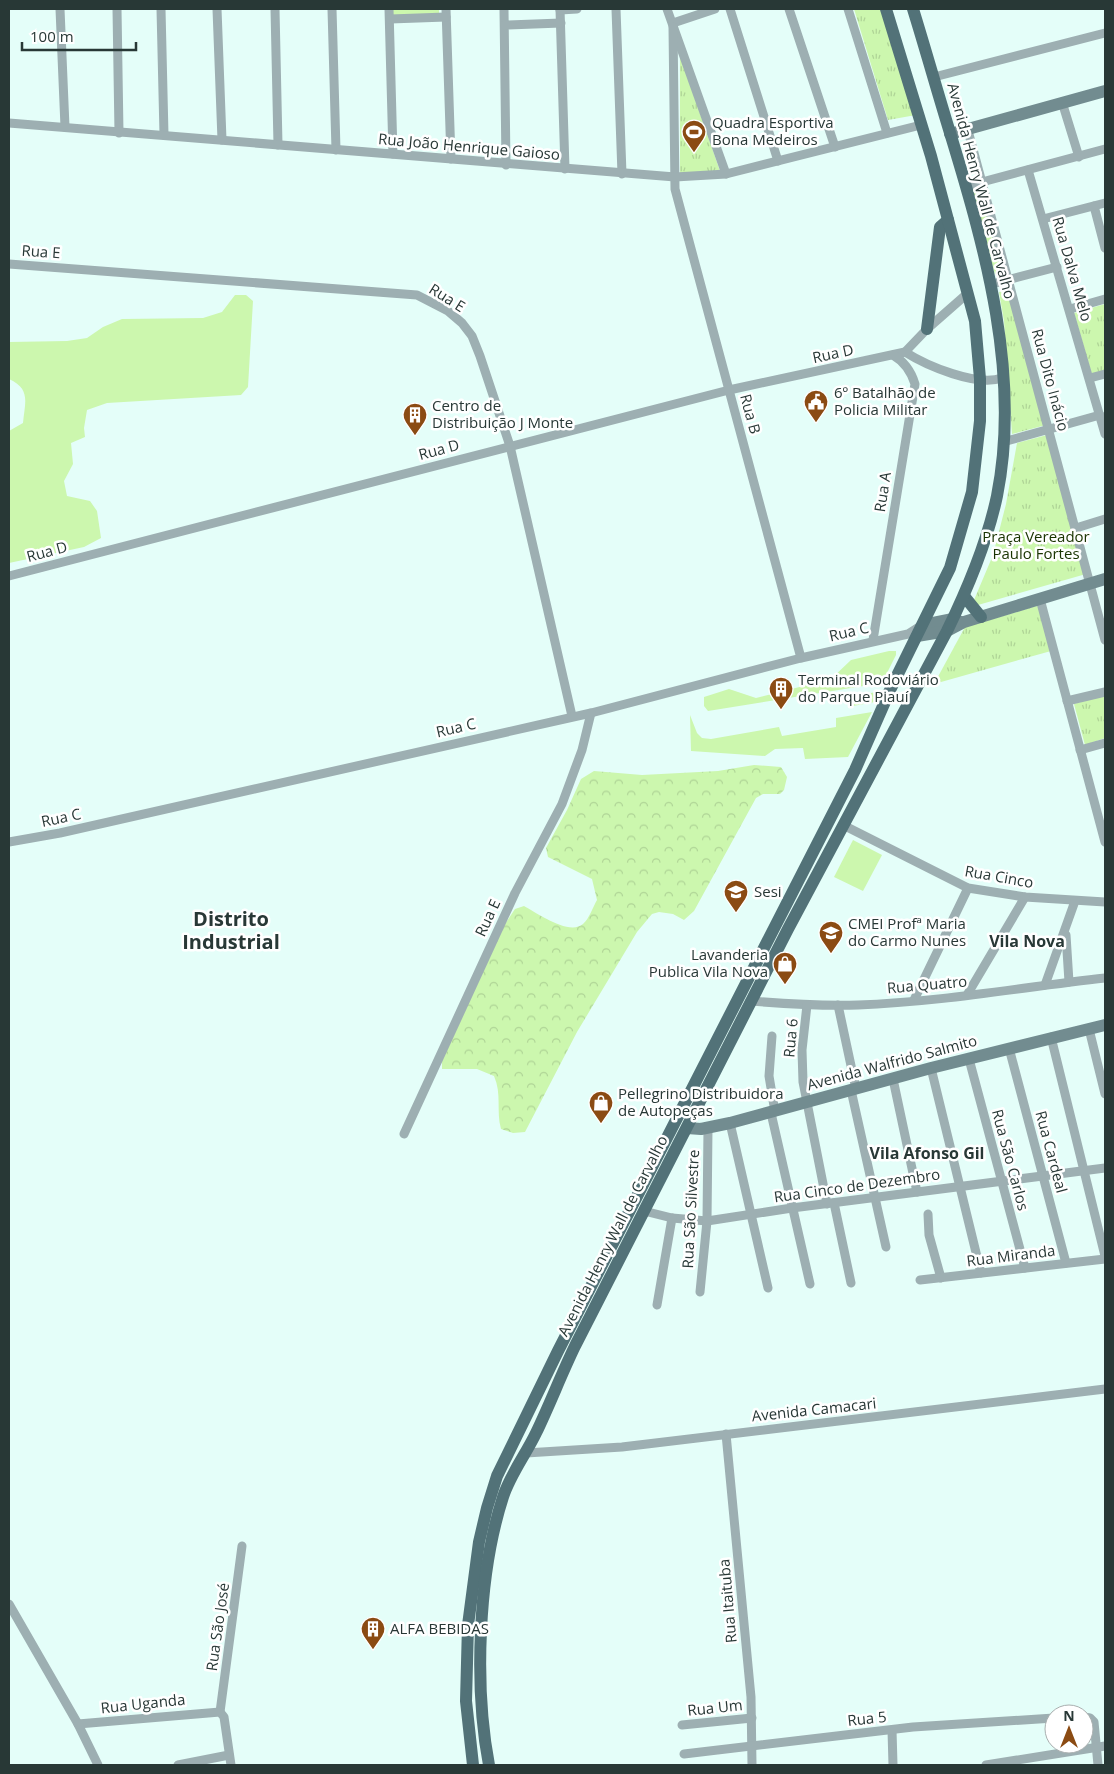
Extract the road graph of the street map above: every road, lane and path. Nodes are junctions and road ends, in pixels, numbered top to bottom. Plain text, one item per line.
1 (60, 9) edge
2 (116, 9) edge
3 (161, 9) edge
4 (217, 9) edge
5 (275, 9) edge
6 (332, 9) edge
7 (389, 9) edge
8 (504, 9) edge
9 (560, 9) edge
10 (577, 9) edge
11 (616, 9) edge
12 (667, 9) edge
13 (714, 9) edge
14 (730, 9) edge
15 (789, 9) edge
16 (848, 9) edge
17 (886, 9) edge
18 (913, 9) edge
19 (446, 13) edge
20 (390, 19) junction
21 (562, 23) junction
22 (506, 25) junction
23 (673, 25) junction
24 (1105, 33) edge
25 (934, 77) junction
26 (1105, 91) edge
27 (1062, 102) junction
28 (9, 123) edge
29 (921, 125) junction
30 (64, 127) junction
31 (967, 127) junction
32 (119, 132) junction
33 (887, 133) junction
34 (950, 134) junction
35 (164, 135) junction
36 (222, 140) junction
37 (278, 144) junction
38 (834, 147) junction
39 (1105, 149) edge
40 (336, 150) junction
41 (393, 154) junction
42 (1079, 157) junction
43 (451, 159) junction
44 (778, 161) junction
45 (506, 164) junction
46 (565, 169) junction
47 (1028, 170) junction
48 (622, 174) junction
49 (726, 174) junction
50 (675, 177) junction
51 (982, 181) junction
52 (967, 186) junction
53 (1105, 204) edge
54 (1094, 206) junction
55 (1043, 219) junction
56 (948, 220) junction
57 (1105, 248) edge
58 (9, 264) edge
59 (1057, 267) junction
60 (1008, 280) junction
61 (992, 284) junction
62 (968, 294) junction
63 (1105, 299) edge
64 (1070, 310) junction
65 (927, 329) junction
66 (905, 352) junction
67 (893, 355) junction
68 (1105, 374) edge
69 (1002, 378) junction
70 (1090, 378) junction
71 (980, 379) junction
72 (729, 390) junction
73 (1100, 415) junction
74 (1049, 429) junction
75 (1105, 434) edge
76 (1003, 442) junction
77 (510, 446) junction
78 (1105, 519) edge
79 (1076, 528) junction
80 (9, 576) edge
81 (1105, 579) edge
82 (1090, 583) junction
83 (964, 596) junction
84 (1040, 599) junction
85 (982, 617) junction
86 (958, 621) junction
87 (947, 631) junction
88 (916, 632) junction
89 (1105, 638) edge
90 (873, 640) junction
91 (801, 658) junction
92 (1105, 692) edge
93 (1067, 701) junction
94 (884, 704) junction
95 (591, 712) junction
96 (572, 716) junction
97 (1105, 743) edge
98 (887, 746) junction
99 (1080, 750) junction
100 (843, 825) junction
101 (9, 842) edge
102 (1105, 842) edge
103 (968, 888) junction
104 (1025, 897) junction
105 (1075, 901) junction
106 (1105, 902) edge
107 (1066, 930) junction
108 (760, 971) junction
109 (1105, 978) edge
110 (1068, 982) junction
111 (1045, 985) junction
112 (967, 995) junction
113 (914, 1000) junction
114 (751, 1001) junction
115 (807, 1005) junction
116 (838, 1005) junction
117 (1105, 1025) edge
118 (1089, 1029) junction
119 (772, 1036) dead end
120 (1051, 1037) junction
121 (1009, 1048) junction
122 (969, 1059) junction
123 (931, 1068) junction
124 (892, 1079) junction
125 (854, 1090) junction
126 (1105, 1094) edge
127 (807, 1102) junction
128 (773, 1112) junction
129 (676, 1118) junction
130 (730, 1123) junction
131 (687, 1128) junction
132 (708, 1128) junction
133 (404, 1134) dead end
134 (1105, 1168) edge
135 (1084, 1171) junction
136 (1043, 1176) junction
137 (1000, 1181) junction
138 (960, 1186) junction
139 (647, 1191) junction
140 (916, 1192) junction
141 (875, 1198) junction
142 (831, 1203) junction
143 (792, 1208) junction
144 (644, 1211) junction
145 (751, 1214) junction
146 (928, 1214) dead end
147 (672, 1218) junction
148 (707, 1221) junction
149 (886, 1247) dead end
150 (1105, 1257) edge
151 (1066, 1263) junction
152 (1026, 1268) junction
153 (982, 1273) junction
154 (940, 1278) junction
155 (920, 1280) dead end
156 (852, 1283) dead end
157 (810, 1284) dead end
158 (768, 1288) dead end
159 (700, 1292) dead end
160 (657, 1305) dead end
161 (540, 1388) junction
162 (1105, 1388) edge
163 (555, 1394) junction
164 (726, 1434) junction
165 (508, 1451) junction
166 (524, 1457) junction
167 (242, 1546) dead end
168 (9, 1604) edge
169 (468, 1625) junction
170 (482, 1625) junction
171 (215, 1712) junction
172 (752, 1718) junction
173 (1044, 1719) edge
174 (78, 1724) junction
175 (1094, 1724) edge
176 (682, 1725) dead end
177 (892, 1730) junction
178 (752, 1746) junction
179 (1105, 1746) edge
180 (1095, 1748) junction
181 (684, 1754) dead end
182 (229, 1755) junction
183 (98, 1765) edge
184 (178, 1765) edge
185 (230, 1765) edge
186 (473, 1765) edge
187 (489, 1765) edge
188 (752, 1765) edge
189 (893, 1765) edge
190 (986, 1765) edge
191 (1098, 1765) edge

1 - 30 street
2 - 32 street
3 - 35 street
4 - 36 street
5 - 37 street
6 - 40 street
7 - 20 street
8 - 22 street
9 - 10 street
9 - 21 street
11 - 48 street
12 - 23 street
13 - 23 street
14 - 44 street
15 - 38 street
16 - 33 street
17 - 29 main road, Avenida Henry Wall de Carvalho
18 - 25 main road, Avenida Henry Wall de Carvalho
19 - 20 street
19 - 43 street
20 - 41 street
21 - 22 street
21 - 46 street
22 - 45 street
23 - 49 street
23 - 50 street, Rua B
24 - 25 street
25 - 34 main road, Avenida Henry Wall de Carvalho
26 - 27 street
27 - 31 street
27 - 42 street
28 - 30 street, Rua João Henrique Gaioso
29 - 33 street, Rua João Henrique Gaioso
29 - 56 main road, Avenida Henry Wall de Carvalho
30 - 32 street, Rua João Henrique Gaioso
31 - 34 street
31 - 51 street, Rua Dito Inácio
32 - 35 street, Rua João Henrique Gaioso
33 - 38 street, Rua João Henrique Gaioso
34 - 52 main road, Avenida Henry Wall de Carvalho
35 - 36 street, Rua João Henrique Gaioso
36 - 37 street, Rua João Henrique Gaioso
37 - 40 street, Rua João Henrique Gaioso
38 - 44 street, Rua João Henrique Gaioso
39 - 42 street
40 - 41 street, Rua João Henrique Gaioso
41 - 43 street, Rua João Henrique Gaioso
42 - 47 street
43 - 45 street, Rua João Henrique Gaioso
44 - 49 street, Rua João Henrique Gaioso
45 - 46 street, Rua João Henrique Gaioso
46 - 48 street, Rua João Henrique Gaioso
47 - 51 street
47 - 55 street, Rua Dalva Melo
48 - 50 street, Rua João Henrique Gaioso
49 - 50 street, Rua João Henrique Gaioso
50 - 72 street, Rua B
51 - 52 street
51 - 60 street, Rua Dito Inácio
52 - 61 main road, Avenida Henry Wall de Carvalho
53 - 54 street
54 - 55 street
54 - 57 street
55 - 59 street, Rua Dalva Melo
56 - 62 main road, Avenida Henry Wall de Carvalho
56 - 65 main road
58 - 77 street, Rua E
59 - 60 street
59 - 64 street, Rua Dalva Melo
60 - 61 street
60 - 74 street, Rua Dito Inácio
61 - 69 main road, Avenida Henry Wall de Carvalho
62 - 65 street
62 - 71 main road, Avenida Henry Wall de Carvalho
63 - 64 street
64 - 70 street, Rua Dalva Melo
65 - 66 street
66 - 67 street, Rua D
66 - 71 street
67 - 72 street, Rua D
67 - 90 street, Rua A
68 - 70 street
69 - 71 street
69 - 76 main road, Avenida Henry Wall de Carvalho
70 - 73 street, Rua Dalva Melo
71 - 88 main road, Avenida Henry Wall de Carvalho
72 - 77 street, Rua D
72 - 91 street, Rua B
73 - 74 street
73 - 75 street, Rua Dalva Melo
74 - 76 street
74 - 79 street, Rua Dito Inácio
76 - 83 main road, Avenida Henry Wall de Carvalho
77 - 80 street, Rua D
77 - 96 street, Rua E
78 - 79 street
79 - 82 street, Rua Dito Inácio
81 - 82 street
82 - 84 street
82 - 89 street, Rua Dito Inácio
83 - 85 main road
83 - 86 main road, Avenida Henry Wall de Carvalho
84 - 85 street
84 - 93 street
85 - 86 street
86 - 87 main road, Avenida Henry Wall de Carvalho
86 - 88 street
87 - 88 street
87 - 98 main road, Avenida Henry Wall de Carvalho
88 - 90 street, Rua C
88 - 94 main road, Avenida Henry Wall de Carvalho
90 - 91 street, Rua C
91 - 95 street, Rua C
92 - 93 street
93 - 99 street
94 - 98 main road
94 - 108 main road, Avenida Henry Wall de Carvalho
95 - 96 street, Rua C
95 - 133 street, Rua E
96 - 101 street, Rua C
97 - 99 street
98 - 100 main road, Avenida Henry Wall de Carvalho
99 - 102 street
100 - 103 street, Rua Cinco
100 - 108 main road, Avenida Henry Wall de Carvalho
103 - 104 street, Rua Cinco
103 - 113 street
104 - 105 street, Rua Cinco
104 - 112 street
105 - 106 street, Rua Cinco
105 - 107 street
107 - 110 street
107 - 111 street
108 - 114 main road, Avenida Henry Wall de Carvalho
108 - 129 main road, Avenida Henry Wall de Carvalho
109 - 110 street, Rua Quatro
110 - 111 street, Rua Quatro
111 - 112 street, Rua Quatro
112 - 113 street, Rua Quatro
113 - 116 street, Rua Quatro
114 - 115 street, Rua Quatro
114 - 131 main road, Avenida Henry Wall de Carvalho
115 - 116 street, Rua Quatro
115 - 127 street, Rua 6
116 - 125 street
117 - 118 street, Avenida Walfrido Salmito
118 - 120 street, Avenida Walfrido Salmito
118 - 126 street
119 - 128 street
120 - 121 street, Avenida Walfrido Salmito
120 - 135 street
121 - 122 street, Avenida Walfrido Salmito
121 - 136 street, Rua Cardeal
122 - 123 street, Avenida Walfrido Salmito
122 - 137 street, Rua São Carlos
123 - 124 street, Avenida Walfrido Salmito
123 - 138 street
124 - 125 street, Avenida Walfrido Salmito
124 - 140 street
125 - 127 street, Avenida Walfrido Salmito
125 - 141 street
127 - 128 street, Avenida Walfrido Salmito
127 - 142 street, Rua 6
128 - 130 street, Avenida Walfrido Salmito
128 - 143 street
129 - 131 main road
129 - 139 main road, Avenida Henry Wall de Carvalho
130 - 132 street, Avenida Walfrido Salmito
130 - 145 street
131 - 132 street, Avenida Walfrido Salmito
131 - 139 main road, Avenida Henry Wall de Carvalho
132 - 148 street, Rua São Silvestre
134 - 135 street, Rua Cinco de Dezembro
135 - 136 street, Rua Cinco de Dezembro
135 - 150 street
136 - 137 street, Rua Cinco de Dezembro
136 - 151 street, Rua Cardeal
137 - 138 street, Rua Cinco de Dezembro
137 - 152 street, Rua São Carlos
138 - 140 street, Rua Cinco de Dezembro
138 - 153 street
139 - 144 main road, Avenida Henry Wall de Carvalho
139 - 161 main road, Avenida Henry Wall de Carvalho
140 - 141 street, Rua Cinco de Dezembro
141 - 142 street, Rua Cinco de Dezembro
141 - 149 street
142 - 143 street, Rua Cinco de Dezembro
142 - 156 street, Rua 6
143 - 145 street, Rua Cinco de Dezembro
143 - 157 street
144 - 147 street, Rua Cinco de Dezembro
144 - 163 main road, Avenida Henry Wall de Carvalho
145 - 148 street, Rua Cinco de Dezembro
145 - 158 street
146 - 154 street
147 - 148 street, Rua Cinco de Dezembro
147 - 160 street
148 - 159 street, Rua São Silvestre
150 - 151 street, Rua Miranda
151 - 152 street, Rua Miranda
152 - 153 street, Rua Miranda
153 - 154 street, Rua Miranda
154 - 155 street, Rua Miranda
161 - 163 main road
161 - 165 main road, Avenida Henry Wall de Carvalho
162 - 164 street, Avenida Camacari
163 - 166 main road, Avenida Henry Wall de Carvalho
164 - 166 street, Avenida Camacari
164 - 172 street, Rua Itaituba
165 - 166 main road
165 - 169 main road, Avenida Henry Wall de Carvalho
166 - 170 main road, Avenida Henry Wall de Carvalho
167 - 171 street, Rua São José
168 - 174 street
169 - 170 main road
169 - 186 main road, Avenida Henry Wall de Carvalho
170 - 187 main road, Avenida Henry Wall de Carvalho
171 - 174 street, Rua Uganda
171 - 182 street
172 - 176 street, Rua Um
172 - 178 street, Rua Itaituba
173 - 177 street, Rua 5
174 - 183 street
175 - 180 street
177 - 178 street, Rua 5
177 - 189 street
178 - 181 street, Rua 5
178 - 188 street, Rua Itaituba
179 - 180 street
180 - 190 street
180 - 191 street
182 - 184 street
182 - 185 street

